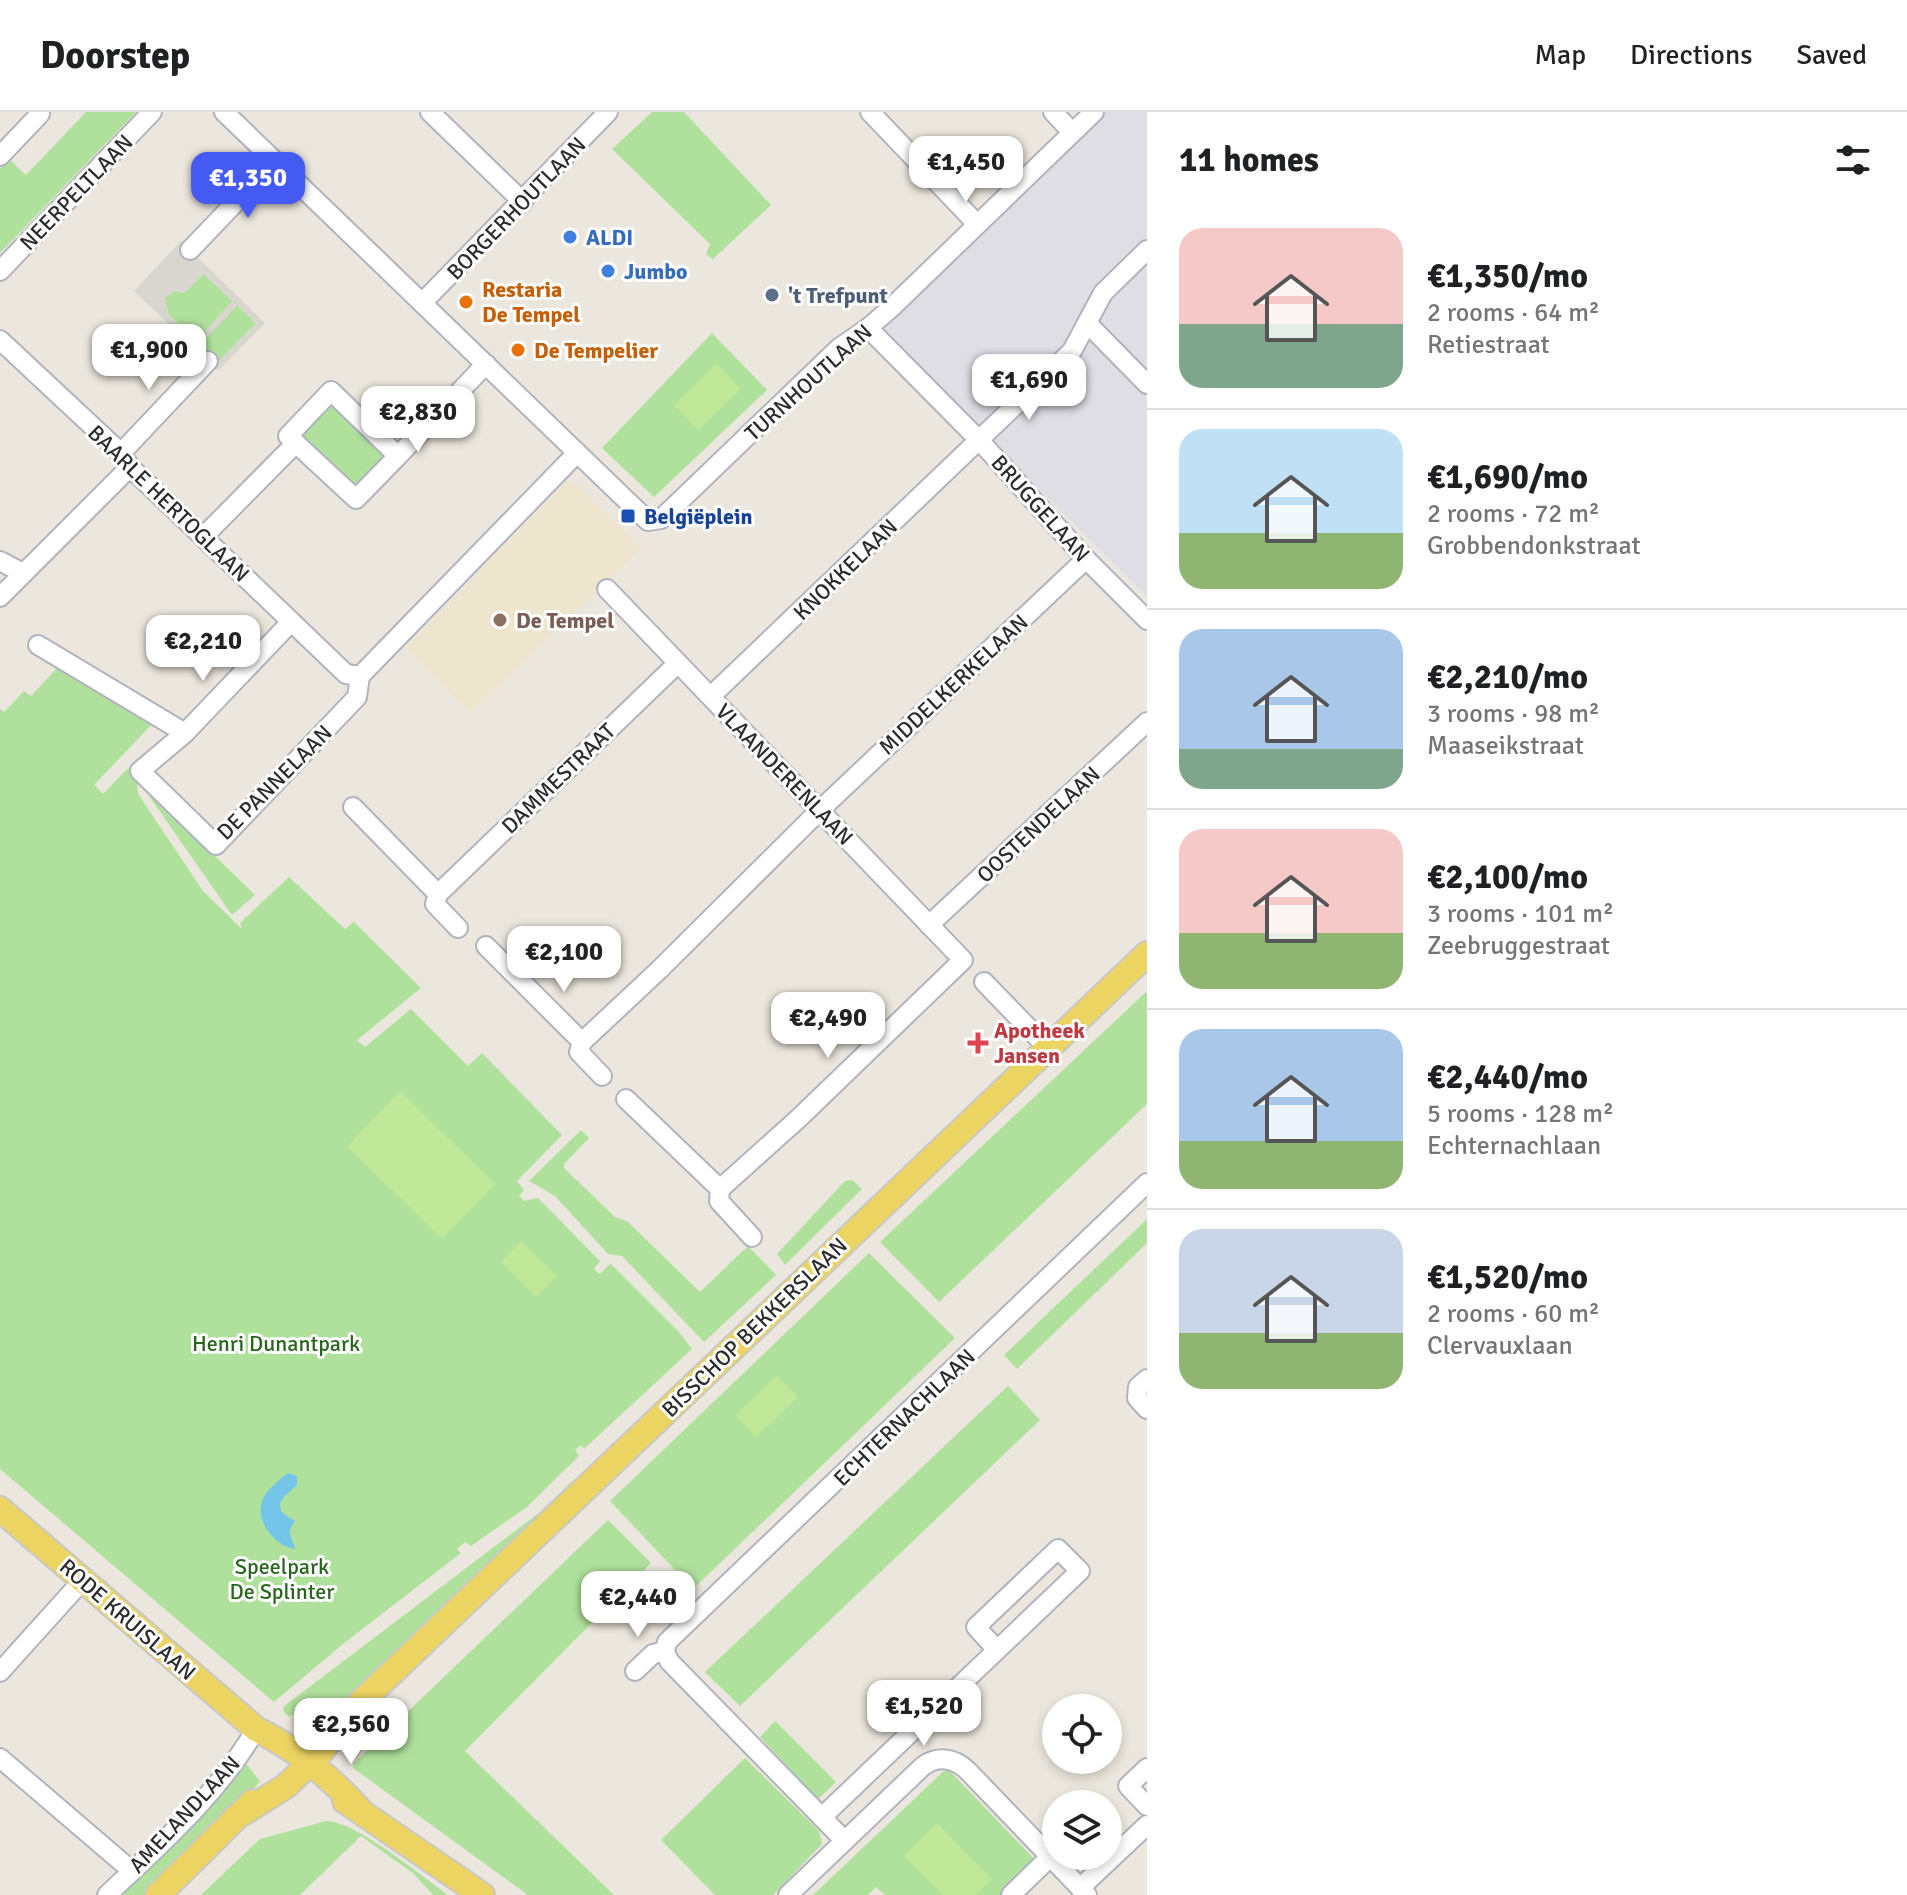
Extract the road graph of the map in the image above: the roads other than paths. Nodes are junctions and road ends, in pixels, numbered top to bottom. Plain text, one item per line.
1 (152, 112) edge
2 (224, 112) edge
3 (430, 112) edge
4 (608, 112) edge
5 (870, 112) edge
6 (1053, 112) edge
7 (1094, 112) edge
8 (40, 114) dead end
9 (1072, 132) junction
10 (0, 156) edge
11 (275, 161) junction
12 (523, 202) junction
13 (977, 224) junction
14 (190, 250) dead end
15 (1147, 250) edge
16 (0, 271) edge
17 (422, 303) junction
18 (1087, 323) junction
19 (868, 328) junction
20 (0, 340) edge
21 (208, 361) dead end
22 (486, 364) junction
23 (1147, 384) edge
24 (980, 441) junction
25 (296, 443) junction
26 (577, 453) junction
27 (398, 456) junction
28 (126, 460) junction
29 (203, 537) junction
30 (1086, 559) junction
31 (0, 561) edge
32 (23, 573) junction
33 (607, 589) dead end
34 (0, 597) edge
35 (1147, 620) edge
36 (291, 622) junction
37 (38, 645) dead end
38 (678, 663) junction
39 (360, 676) junction
40 (711, 696) junction
41 (1147, 722) edge
42 (185, 733) junction
43 (353, 807) dead end
44 (820, 810) junction
45 (438, 894) junction
46 (929, 925) junction
47 (458, 928) dead end
48 (486, 946) dead end
49 (1147, 954) edge
50 (984, 982) dead end
51 (582, 1042) junction
52 (1048, 1048) junction
53 (602, 1076) dead end
54 (626, 1099) dead end
55 (1147, 1183) edge
56 (720, 1189) junction
57 (752, 1237) dead end
58 (1147, 1379) edge
59 (1147, 1409) edge
60 (0, 1509) edge
61 (82, 1581) junction
62 (997, 1650) junction
63 (665, 1651) junction
64 (635, 1671) dead end
65 (0, 1672) edge
66 (256, 1729) junction
67 (0, 1758) edge
68 (297, 1764) junction
69 (1147, 1768) edge
70 (1147, 1806) edge
71 (822, 1817) junction
72 (1147, 1825) edge
73 (844, 1840) junction
74 (1042, 1849) edge
75 (1042, 1865) edge
76 (1062, 1870) edge
77 (132, 1871) junction
78 (1083, 1892) edge
79 (107, 1895) edge
80 (158, 1895) edge
81 (482, 1895) edge
82 (788, 1895) edge
83 (1011, 1895) edge

1 - 16 street, NEERPELTLAAN
2 - 11 street
3 - 12 street
4 - 12 street, BORGERHOUTLAAN
5 - 13 street
6 - 9 street
7 - 9 street, TURNHOUTLAAN
8 - 10 street
9 - 13 street, TURNHOUTLAAN
11 - 14 street
11 - 17 street
12 - 17 street, BORGERHOUTLAAN
13 - 19 street, TURNHOUTLAAN
15 - 18 street, KNOKKELAAN
17 - 22 street
18 - 23 street
18 - 24 street, KNOKKELAAN
19 - 24 street, BRUGGELAAN
19 - 26 street, TURNHOUTLAAN
20 - 28 street, BAARLE HERTOGLAAN
21 - 28 street
22 - 26 street
22 - 27 street
24 - 30 street, BRUGGELAAN
24 - 40 street, KNOKKELAAN
25 - 27 street
25 - 27 street
25 - 29 street
26 - 39 street
28 - 29 street, BAARLE HERTOGLAAN
28 - 32 street
29 - 36 street, BAARLE HERTOGLAAN
30 - 35 street, BRUGGELAAN
30 - 44 street, MIDDELKERKELAAN
31 - 32 street
32 - 34 street
33 - 38 street, VLAANDERENLAAN
36 - 39 street, BAARLE HERTOGLAAN
36 - 42 street
37 - 42 street
38 - 40 street, VLAANDERENLAAN
38 - 45 street, DAMMESTRAAT
39 - 42 street, DE PANNELAAN
40 - 44 street, VLAANDERENLAAN
41 - 46 street, OOSTENDELAAN
43 - 45 street
44 - 46 street, VLAANDERENLAAN
44 - 51 street, MIDDELKERKELAAN
45 - 47 street
46 - 56 street, VLAANDERENLAAN
48 - 51 street
49 - 52 main road, BISSCHOP BEKKERSLAAN
50 - 52 street
51 - 53 street
52 - 68 main road, BISSCHOP BEKKERSLAAN
54 - 56 street
55 - 63 street, ECHTERNACHLAAN
56 - 57 street
58 - 59 street
60 - 61 main road, RODE KRUISLAAN
61 - 65 street
61 - 66 main road, RODE KRUISLAAN
62 - 62 street
62 - 71 street
63 - 64 street, ECHTERNACHLAAN
63 - 71 street
66 - 68 main road, RODE KRUISLAAN
66 - 77 street, AMELANDLAAN
67 - 77 street
68 - 80 main road, BISSCHOP BEKKERSLAAN
68 - 81 main road, RODE KRUISLAAN
69 - 70 street
71 - 73 street
72 - 78 street
73 - 74 street
73 - 82 street
75 - 83 street
76 - 78 street
77 - 79 street, AMELANDLAAN

